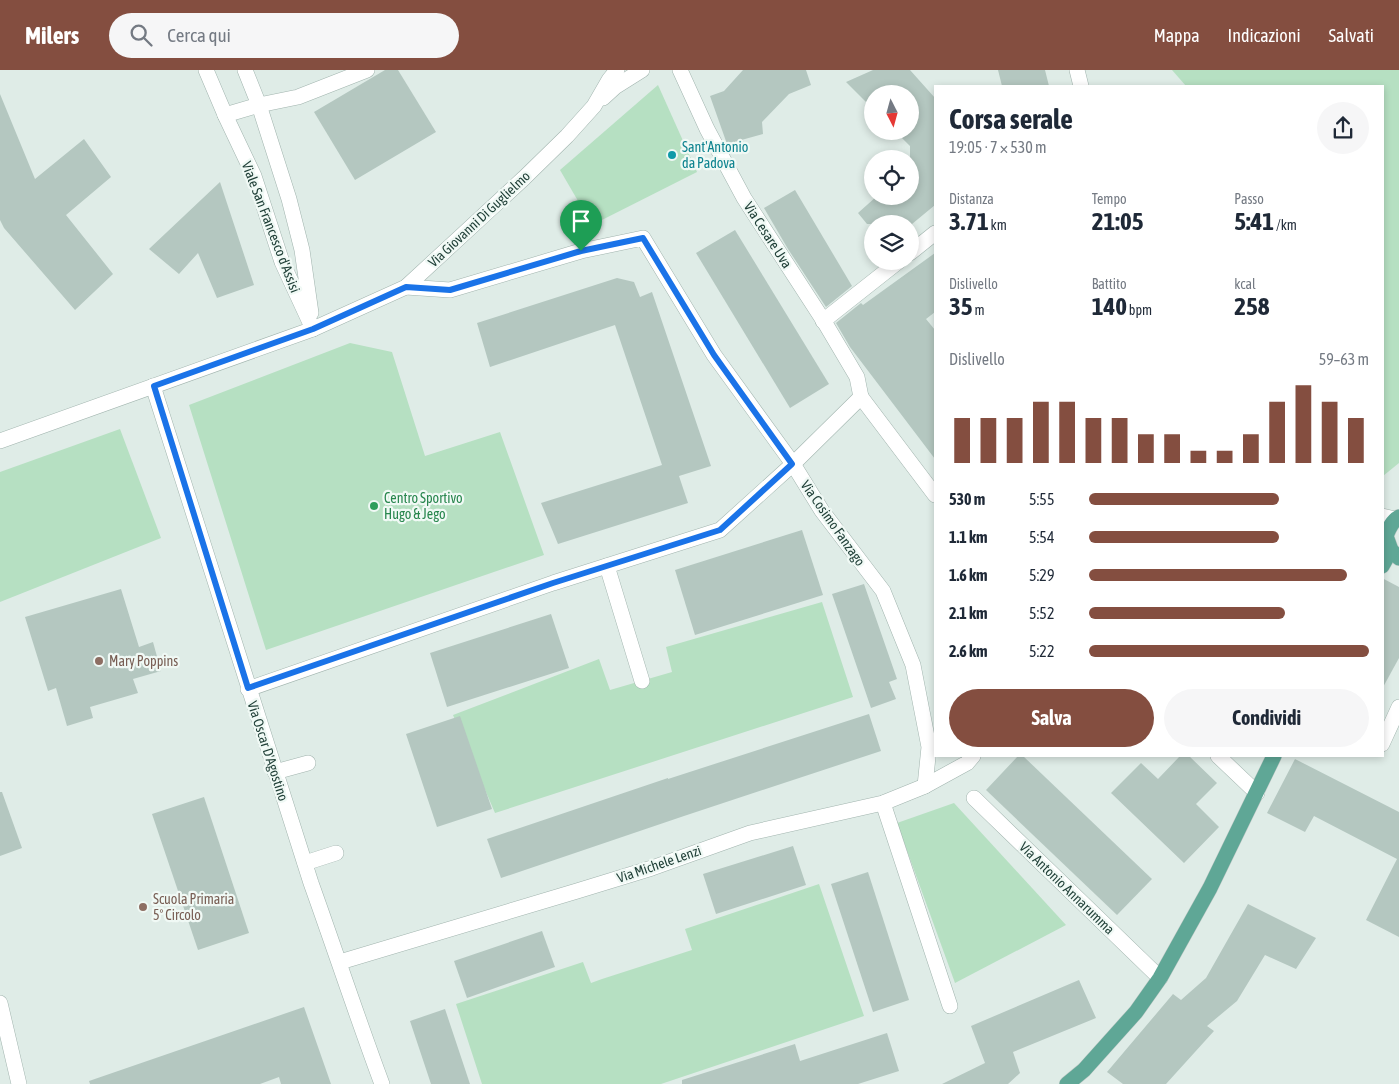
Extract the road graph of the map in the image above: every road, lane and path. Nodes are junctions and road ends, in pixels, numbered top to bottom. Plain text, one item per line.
1 (206, 70) edge
2 (245, 70) edge
3 (367, 70) edge
4 (616, 70) edge
5 (642, 70) edge
6 (680, 70) edge
7 (1077, 70) edge
8 (1081, 85) edge
9 (259, 105) junction
10 (594, 106) junction
11 (225, 114) junction
12 (934, 234) edge
13 (919, 246) edge
14 (888, 270) edge
15 (406, 287) junction
16 (823, 321) junction
17 (313, 329) junction
18 (154, 386) junction
19 (861, 397) junction
20 (0, 441) edge
21 (792, 464) junction
22 (934, 494) edge
23 (1392, 518) edge
24 (1384, 534) edge
25 (1395, 554) edge
26 (1384, 564) edge
27 (607, 566) junction
28 (642, 681) dead end
29 (248, 688) junction
30 (1399, 707) edge
31 (1384, 740) edge
32 (971, 757) edge
33 (1219, 757) edge
34 (1274, 757) edge
35 (308, 763) dead end
36 (275, 772) junction
37 (925, 786) junction
38 (1257, 792) junction
39 (974, 798) dead end
40 (883, 803) junction
41 (336, 853) dead end
42 (305, 863) junction
43 (340, 962) junction
44 (1160, 978) junction
45 (0, 1003) edge
46 (950, 1006) dead end
47 (20, 1084) edge
48 (382, 1084) edge
49 (1067, 1084) edge

1 - 11 street, Viale San Francesco d'Assisi
2 - 9 street, Viale San Francesco d'Assisi
3 - 9 street
4 - 10 street, Via Giovanni Di Guglielmo
5 - 10 street
6 - 16 street, Via Cesare Uva
7 - 8 street
9 - 11 street
9 - 17 street, Viale San Francesco d'Assisi
10 - 15 street, Via Giovanni Di Guglielmo
11 - 17 street, Viale San Francesco d'Assisi
12 - 13 street
14 - 16 street
15 - 17 street, Via Giovanni Di Guglielmo
15 - 21 street, Via Cosimo Fanzago
16 - 19 street, Via Cesare Uva
17 - 18 street, Via Giovanni Di Guglielmo
18 - 20 street, Via Giovanni Di Guglielmo
18 - 29 street, Via Oscar D'Agostino
19 - 21 street
19 - 22 street, Via Cesare Uva
21 - 27 street
21 - 37 street, Via Cosimo Fanzago
23 - 24 main road
24 - 25 main road
25 - 26 main road
27 - 28 street
27 - 29 street
29 - 36 street, Via Oscar D'Agostino
30 - 31 street
32 - 37 street, Via Michele Lenzi
33 - 38 street
34 - 38 main road
35 - 36 street
36 - 42 street, Via Oscar D'Agostino
37 - 40 street, Via Michele Lenzi
38 - 44 main road
39 - 44 street, Via Antonio Annarumma
40 - 43 street, Via Michele Lenzi
40 - 46 street
41 - 42 street
42 - 43 street, Via Oscar D'Agostino
43 - 48 street, Via Oscar D'Agostino
44 - 49 main road
45 - 47 street

